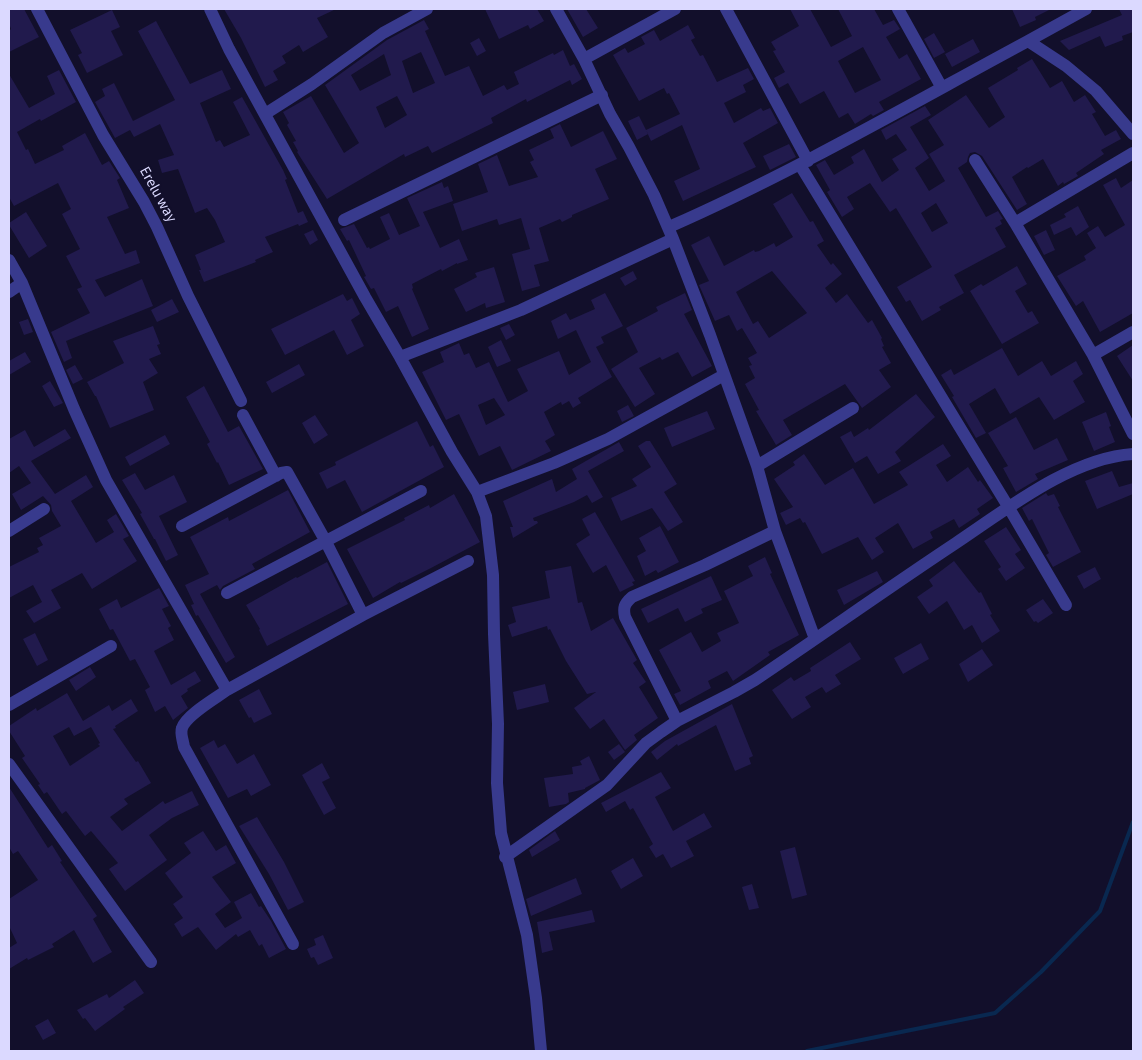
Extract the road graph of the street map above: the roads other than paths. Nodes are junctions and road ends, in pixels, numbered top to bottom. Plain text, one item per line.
1 (37, 9) edge
2 (210, 9) edge
3 (427, 9) edge
4 (556, 9) edge
5 (675, 9) edge
6 (726, 9) edge
7 (898, 9) edge
8 (1086, 9) edge
9 (1028, 41) junction
10 (584, 59) junction
11 (942, 88) junction
12 (602, 95) junction
13 (265, 114) junction
14 (1133, 134) edge
15 (1133, 154) edge
16 (975, 160) dead end
17 (804, 163) junction
18 (344, 220) dead end
19 (1015, 223) junction
20 (671, 233) junction
21 (9, 260) edge
22 (22, 283) junction
23 (9, 292) edge
24 (1133, 332) edge
25 (1093, 355) junction
26 (400, 357) junction
27 (724, 375) junction
28 (241, 401) dead end
29 (853, 408) dead end
30 (243, 415) dead end
31 (1133, 434) edge
32 (1133, 454) edge
33 (757, 466) junction
34 (276, 476) junction
35 (421, 491) dead end
36 (477, 492) junction
37 (1008, 508) junction
38 (44, 509) dead end
39 (182, 526) dead end
40 (9, 531) edge
41 (776, 531) junction
42 (325, 540) junction
43 (468, 561) dead end
44 (227, 593) dead end
45 (1066, 605) dead end
46 (363, 615) junction
47 (815, 639) junction
48 (111, 646) dead end
49 (227, 690) junction
50 (9, 705) edge
51 (677, 721) junction
52 (9, 764) edge
53 (506, 857) junction
54 (293, 944) dead end
55 (151, 962) dead end
56 (541, 1051) edge

1 - 28 street, Erelu way
2 - 13 street
3 - 13 street
4 - 10 street
5 - 10 street
6 - 17 street
7 - 11 street
8 - 9 street
9 - 11 street
9 - 14 street
10 - 12 street
11 - 17 street
12 - 18 street
12 - 20 street
13 - 26 street
15 - 19 street
16 - 19 street
17 - 20 street
17 - 37 street
19 - 25 street
20 - 26 street
20 - 27 street
21 - 22 street
22 - 23 street
22 - 49 street
24 - 25 street
25 - 31 street
26 - 36 street
27 - 33 street
27 - 36 street
29 - 33 street
30 - 34 street
32 - 37 street
33 - 41 street
34 - 39 street
34 - 42 street
35 - 42 street
36 - 53 street
37 - 45 street
37 - 47 street
38 - 40 street
41 - 47 street
41 - 51 street
42 - 44 street
42 - 46 street
43 - 46 street
46 - 49 street
47 - 51 street
48 - 50 street
49 - 54 street
51 - 53 street
52 - 55 street
53 - 56 street

